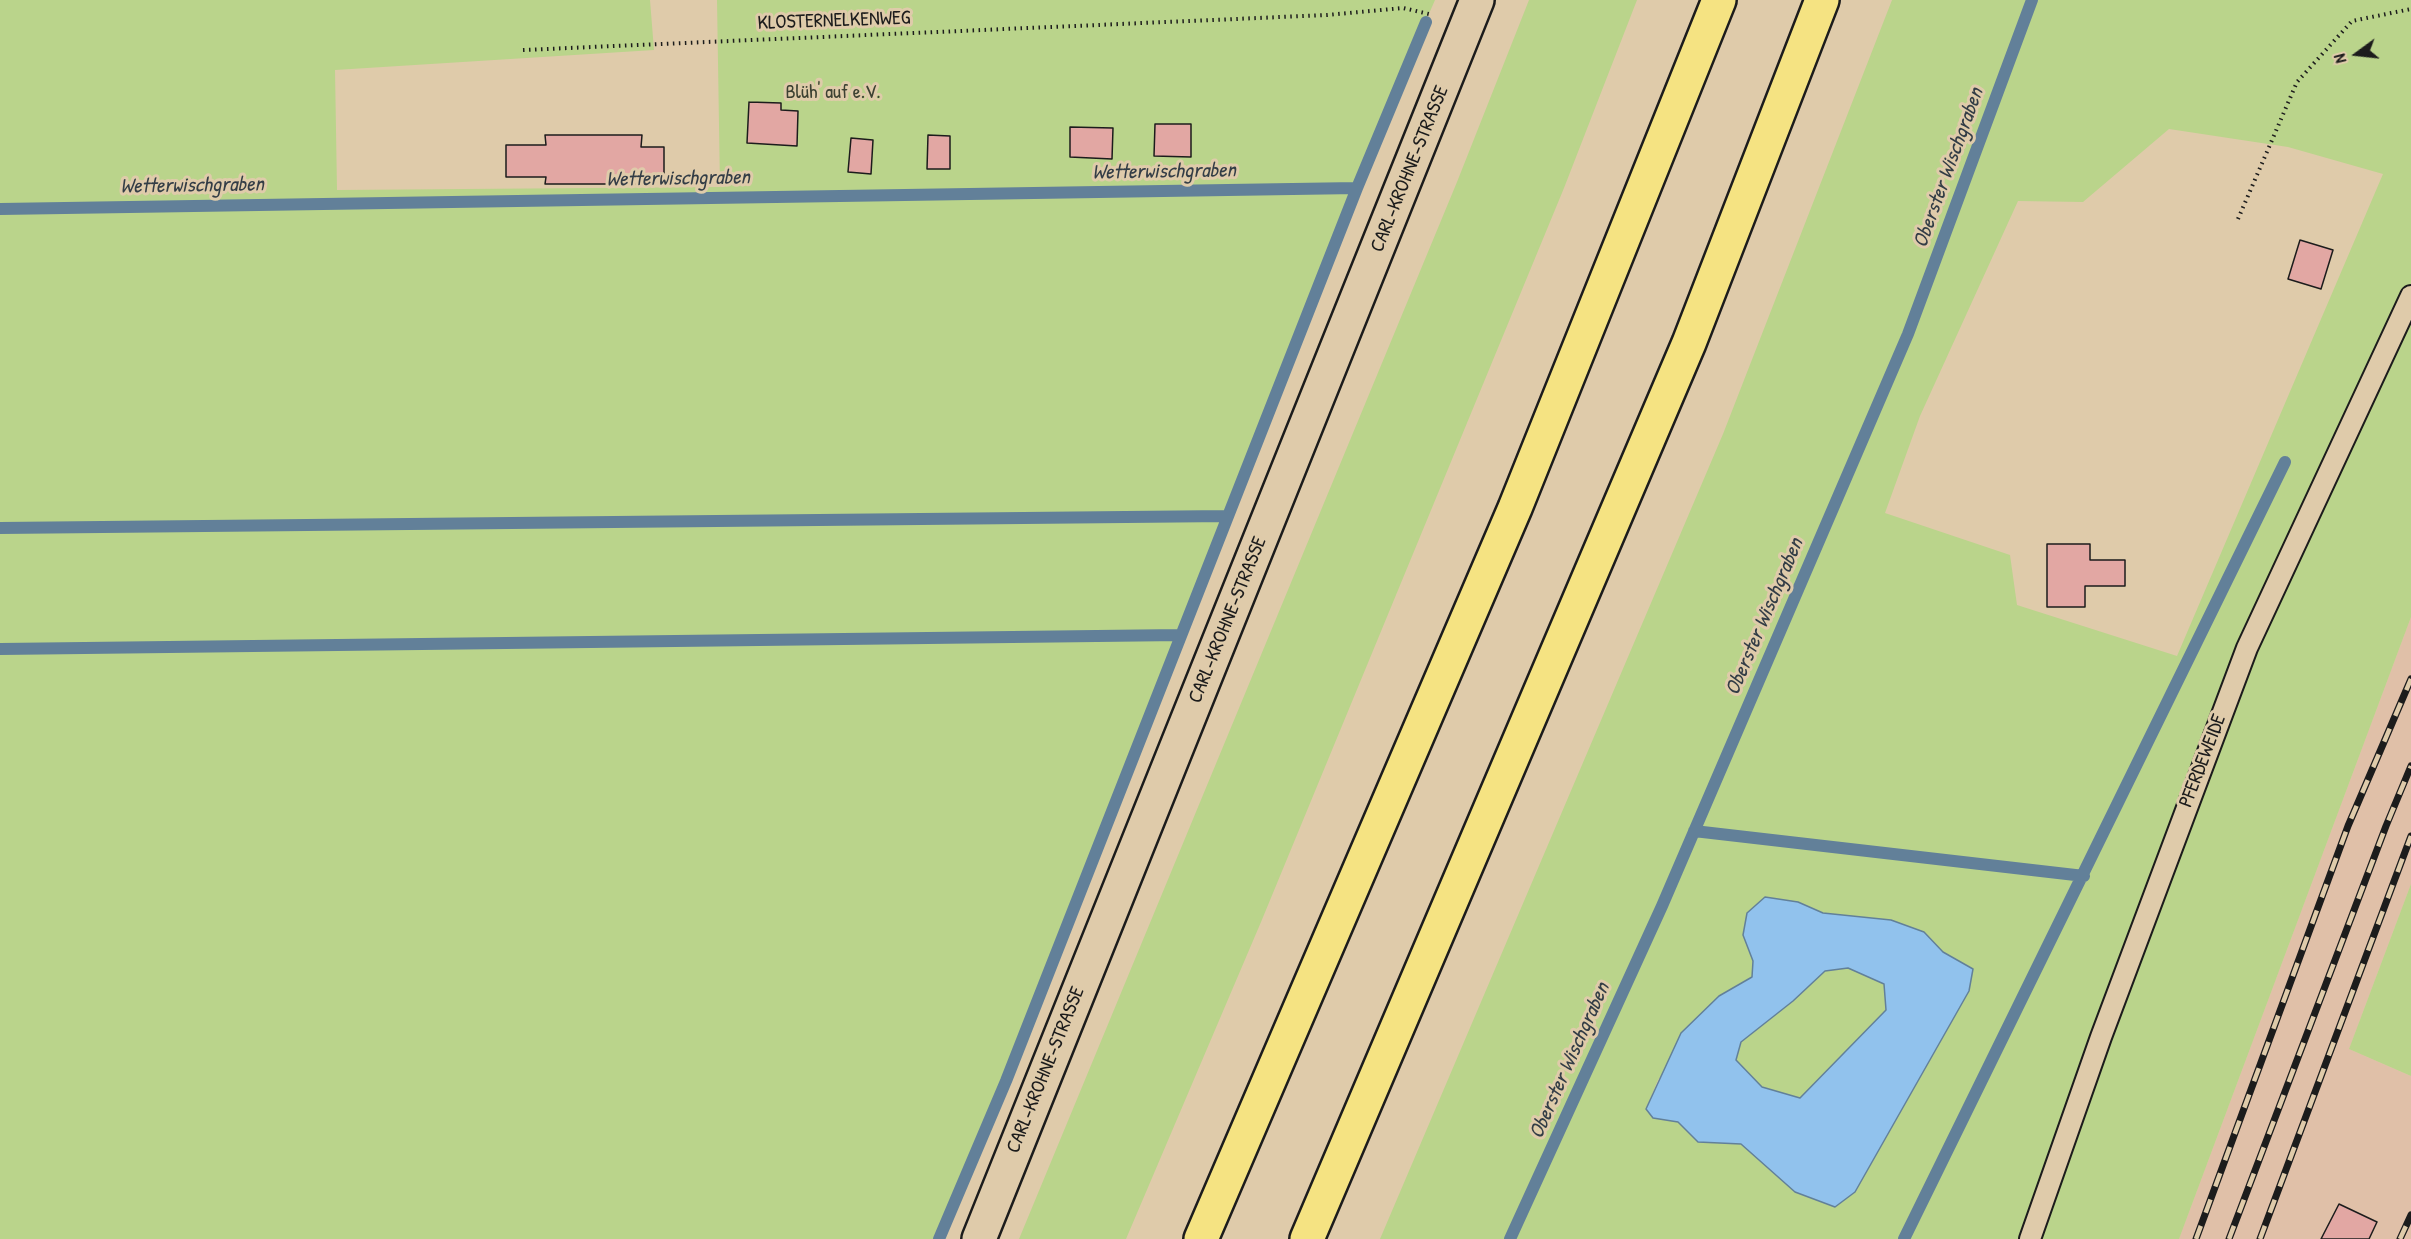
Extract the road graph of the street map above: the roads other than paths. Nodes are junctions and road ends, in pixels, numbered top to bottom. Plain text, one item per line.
1 (1719, 0) edge
2 (1822, 0) edge
3 (1473, 12) edge
4 (2411, 296) edge
5 (979, 1239) edge
6 (1201, 1239) edge
7 (1307, 1239) edge
8 (2030, 1239) edge

1 - 6 highway
2 - 7 highway
3 - 5 street, CARL-KROHNE-STRASSE
4 - 8 lane, PFERDEWEIDE

